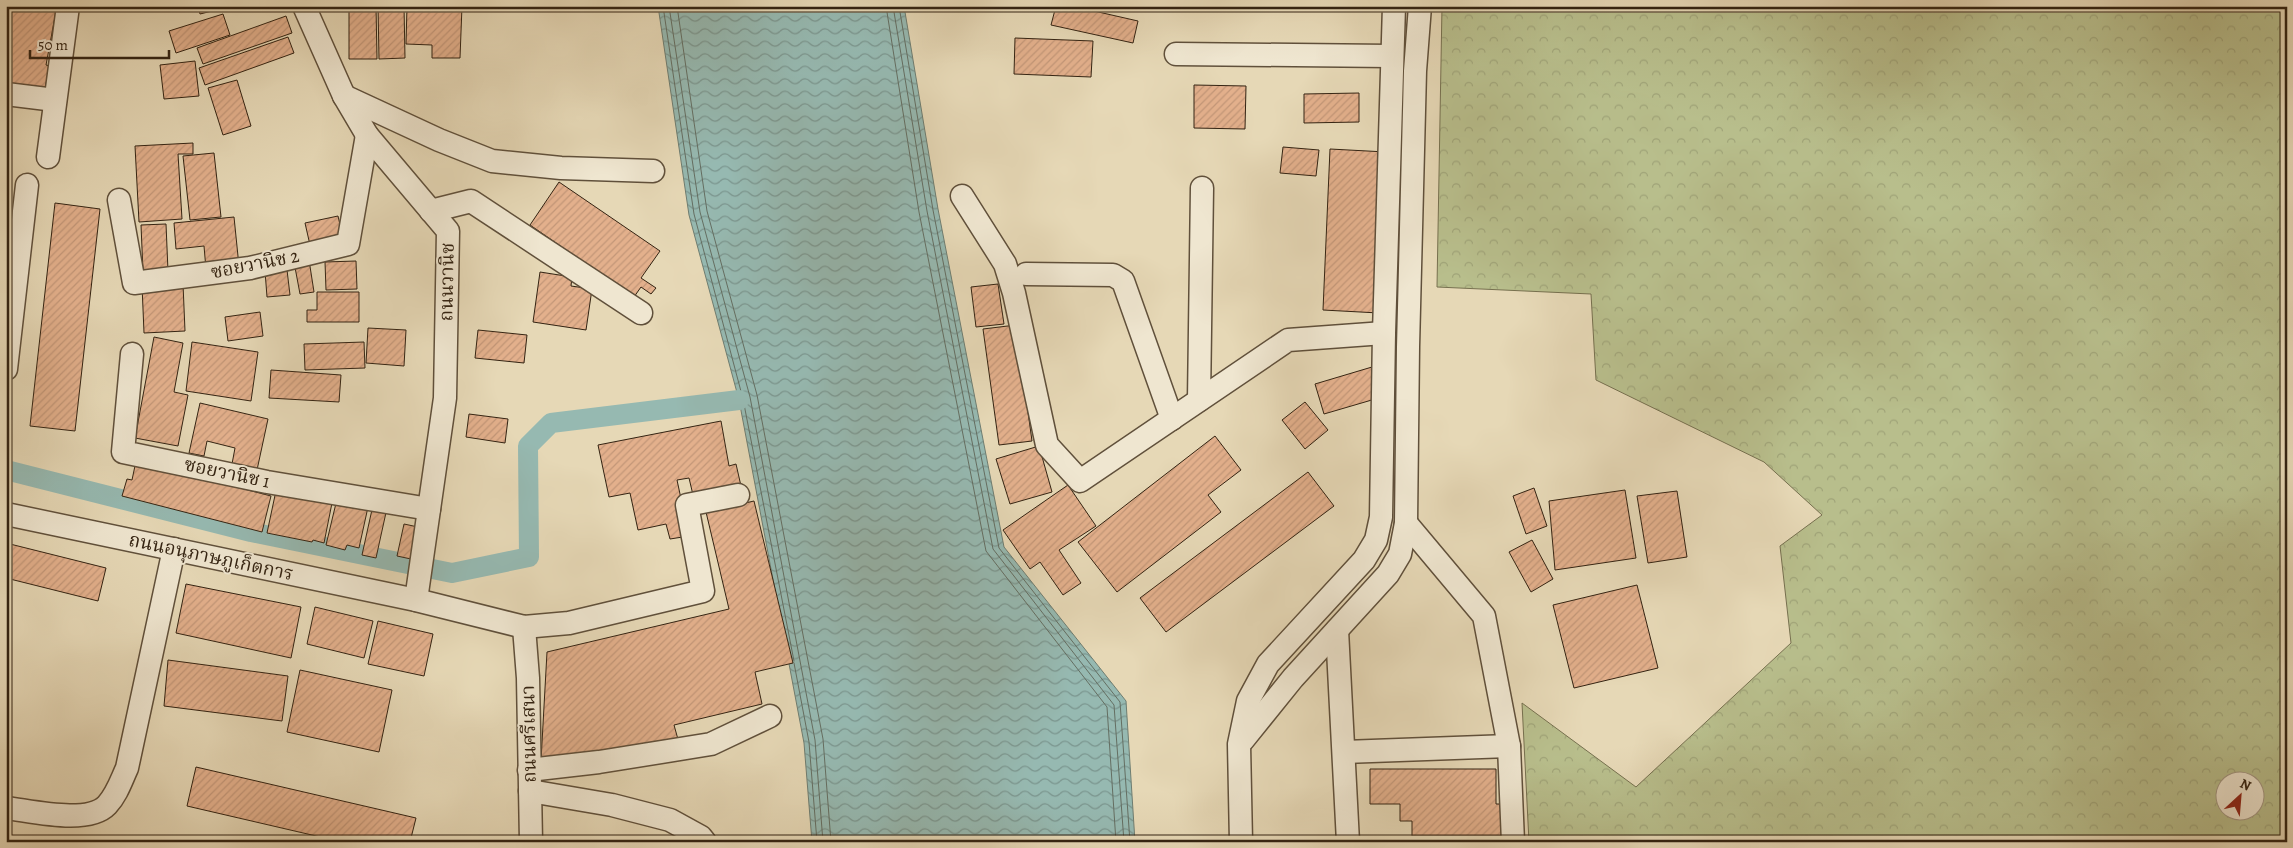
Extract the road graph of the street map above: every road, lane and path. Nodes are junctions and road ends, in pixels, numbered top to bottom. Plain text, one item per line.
1 (68, 6) edge
2 (304, 6) edge
3 (1394, 6) edge
4 (1420, 6) edge
5 (1176, 54) dead end
6 (1391, 56) junction
7 (6, 94) edge
8 (344, 96) junction
9 (55, 100) junction
10 (367, 135) junction
11 (48, 157) dead end
12 (653, 171) dead end
13 (27, 185) dead end
14 (1202, 188) dead end
15 (962, 196) dead end
16 (119, 200) dead end
17 (431, 211) junction
18 (13, 245) edge
19 (1026, 274) dead end
20 (641, 313) dead end
21 (1384, 333) junction
22 (132, 354) dead end
23 (7, 355) edge
24 (1199, 400) junction
25 (1172, 419) junction
26 (738, 495) dead end
27 (429, 509) junction
28 (6, 514) edge
29 (1406, 523) junction
30 (174, 549) junction
31 (416, 600) junction
32 (524, 627) junction
33 (1337, 630) junction
34 (770, 716) dead end
35 (1239, 744) junction
36 (1509, 746) junction
37 (1344, 752) junction
38 (530, 781) junction
39 (6, 808) edge
40 (531, 842) edge
41 (705, 842) edge
42 (1241, 842) edge
43 (1348, 842) edge
44 (1513, 842) edge

1 - 9 street
2 - 8 street, ถนนวานิช
3 - 6 street
4 - 29 street
5 - 6 street
6 - 21 street
7 - 9 street
8 - 10 street, ถนนวานิช
8 - 12 street
9 - 11 street
10 - 16 street, ซอยวานิช 2
10 - 17 street, ถนนวานิช
13 - 18 street
14 - 24 street
15 - 25 street
17 - 20 street
17 - 27 street, ถนนวานิช
18 - 23 street
19 - 25 street
21 - 24 street
21 - 35 street
22 - 27 street, ซอยวานิช 1
24 - 25 street
26 - 32 street, ถนนอนุภาษภูเก็ตการ
27 - 31 street, ถนนวานิช
28 - 30 street, ถนนอนุภาษภูเก็ตการ
29 - 33 street
29 - 36 street
30 - 31 street, ถนนอนุภาษภูเก็ตการ
30 - 39 street
31 - 32 street, ถนนอนุภาษภูเก็ตการ
32 - 38 street, ถนนศรีเสนา
33 - 35 street
33 - 37 street
34 - 38 street
35 - 42 street
36 - 37 street
36 - 44 street
37 - 43 street
38 - 40 street, ถนนศรีเสนา
38 - 41 street

